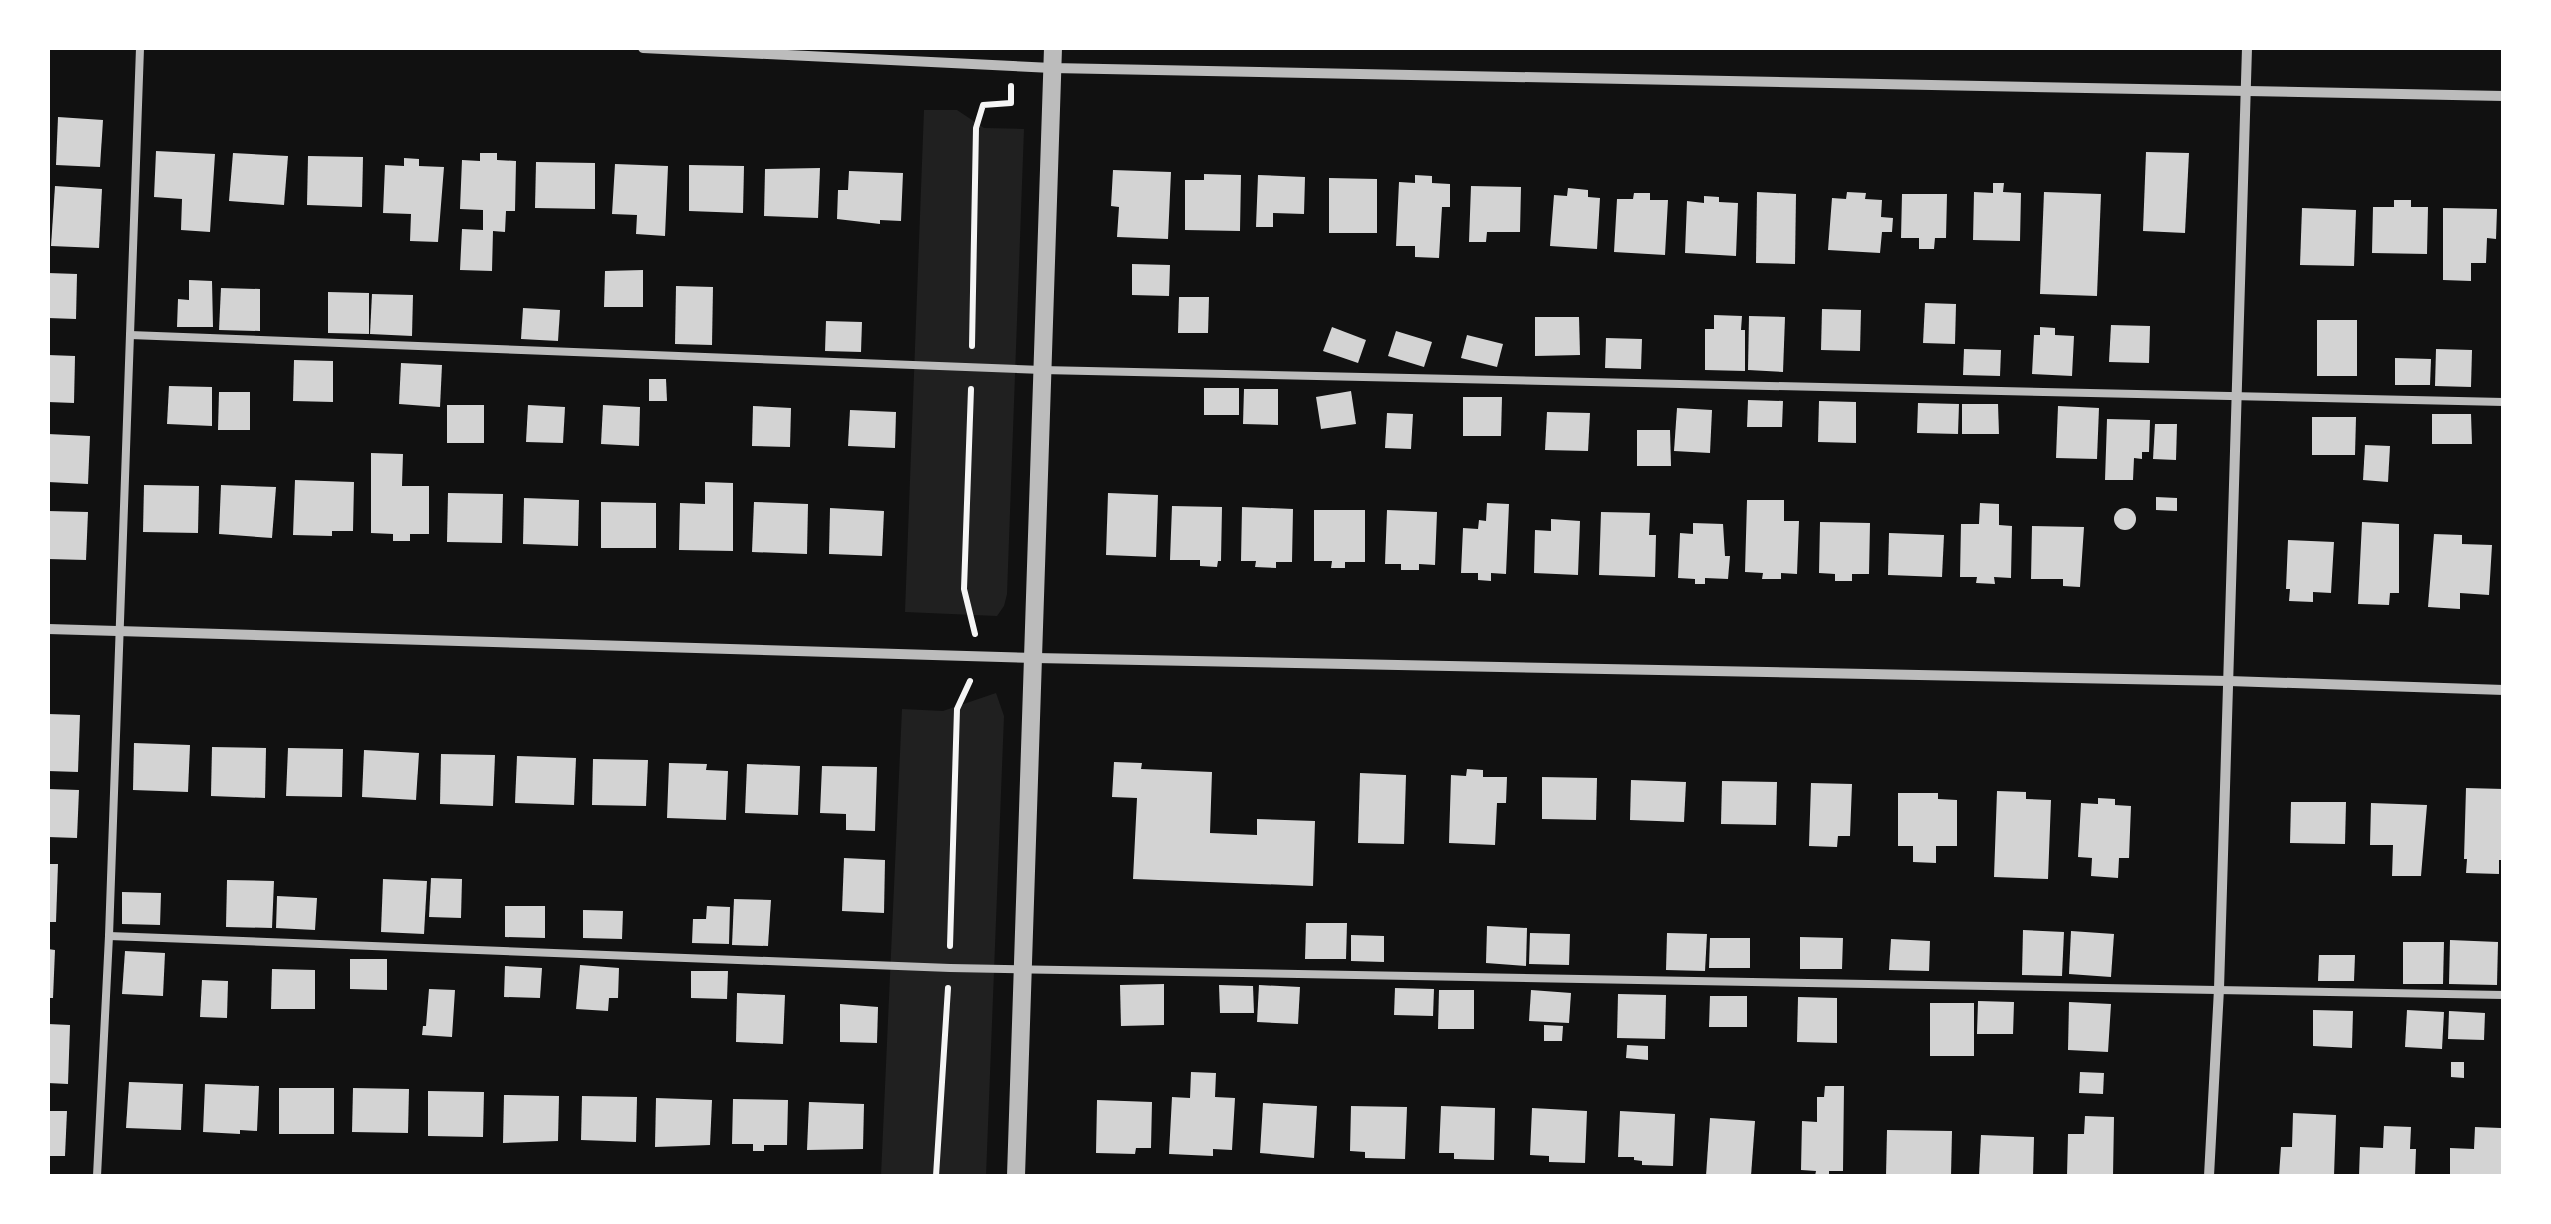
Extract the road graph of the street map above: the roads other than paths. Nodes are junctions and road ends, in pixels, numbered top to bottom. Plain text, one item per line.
1 (140, 48) edge
2 (644, 48) edge
3 (1053, 48) edge
4 (2247, 48) edge
5 (1052, 68) junction
6 (2245, 90) junction
7 (2504, 96) edge
8 (130, 335) junction
9 (1042, 370) junction
10 (2236, 396) junction
11 (2504, 402) edge
12 (48, 630) edge
13 (118, 630) junction
14 (1035, 658) junction
15 (2229, 681) junction
16 (2504, 690) edge
17 (109, 936) junction
18 (1021, 968) junction
19 (2219, 990) junction
20 (2504, 995) edge
21 (96, 1176) edge
22 (1016, 1176) edge
23 (2209, 1176) edge

1 - 8 lane
2 - 5 street
3 - 5 street
4 - 6 street
5 - 6 street
5 - 9 street
6 - 7 street
6 - 10 street
8 - 9 lane
8 - 13 lane
9 - 10 lane
9 - 14 street
10 - 11 lane
10 - 15 street
12 - 13 street
13 - 14 street
13 - 17 lane
14 - 15 street
14 - 18 street
15 - 16 street
15 - 19 street
17 - 18 lane
17 - 21 lane
18 - 19 lane
18 - 22 street
19 - 20 lane
19 - 23 street

